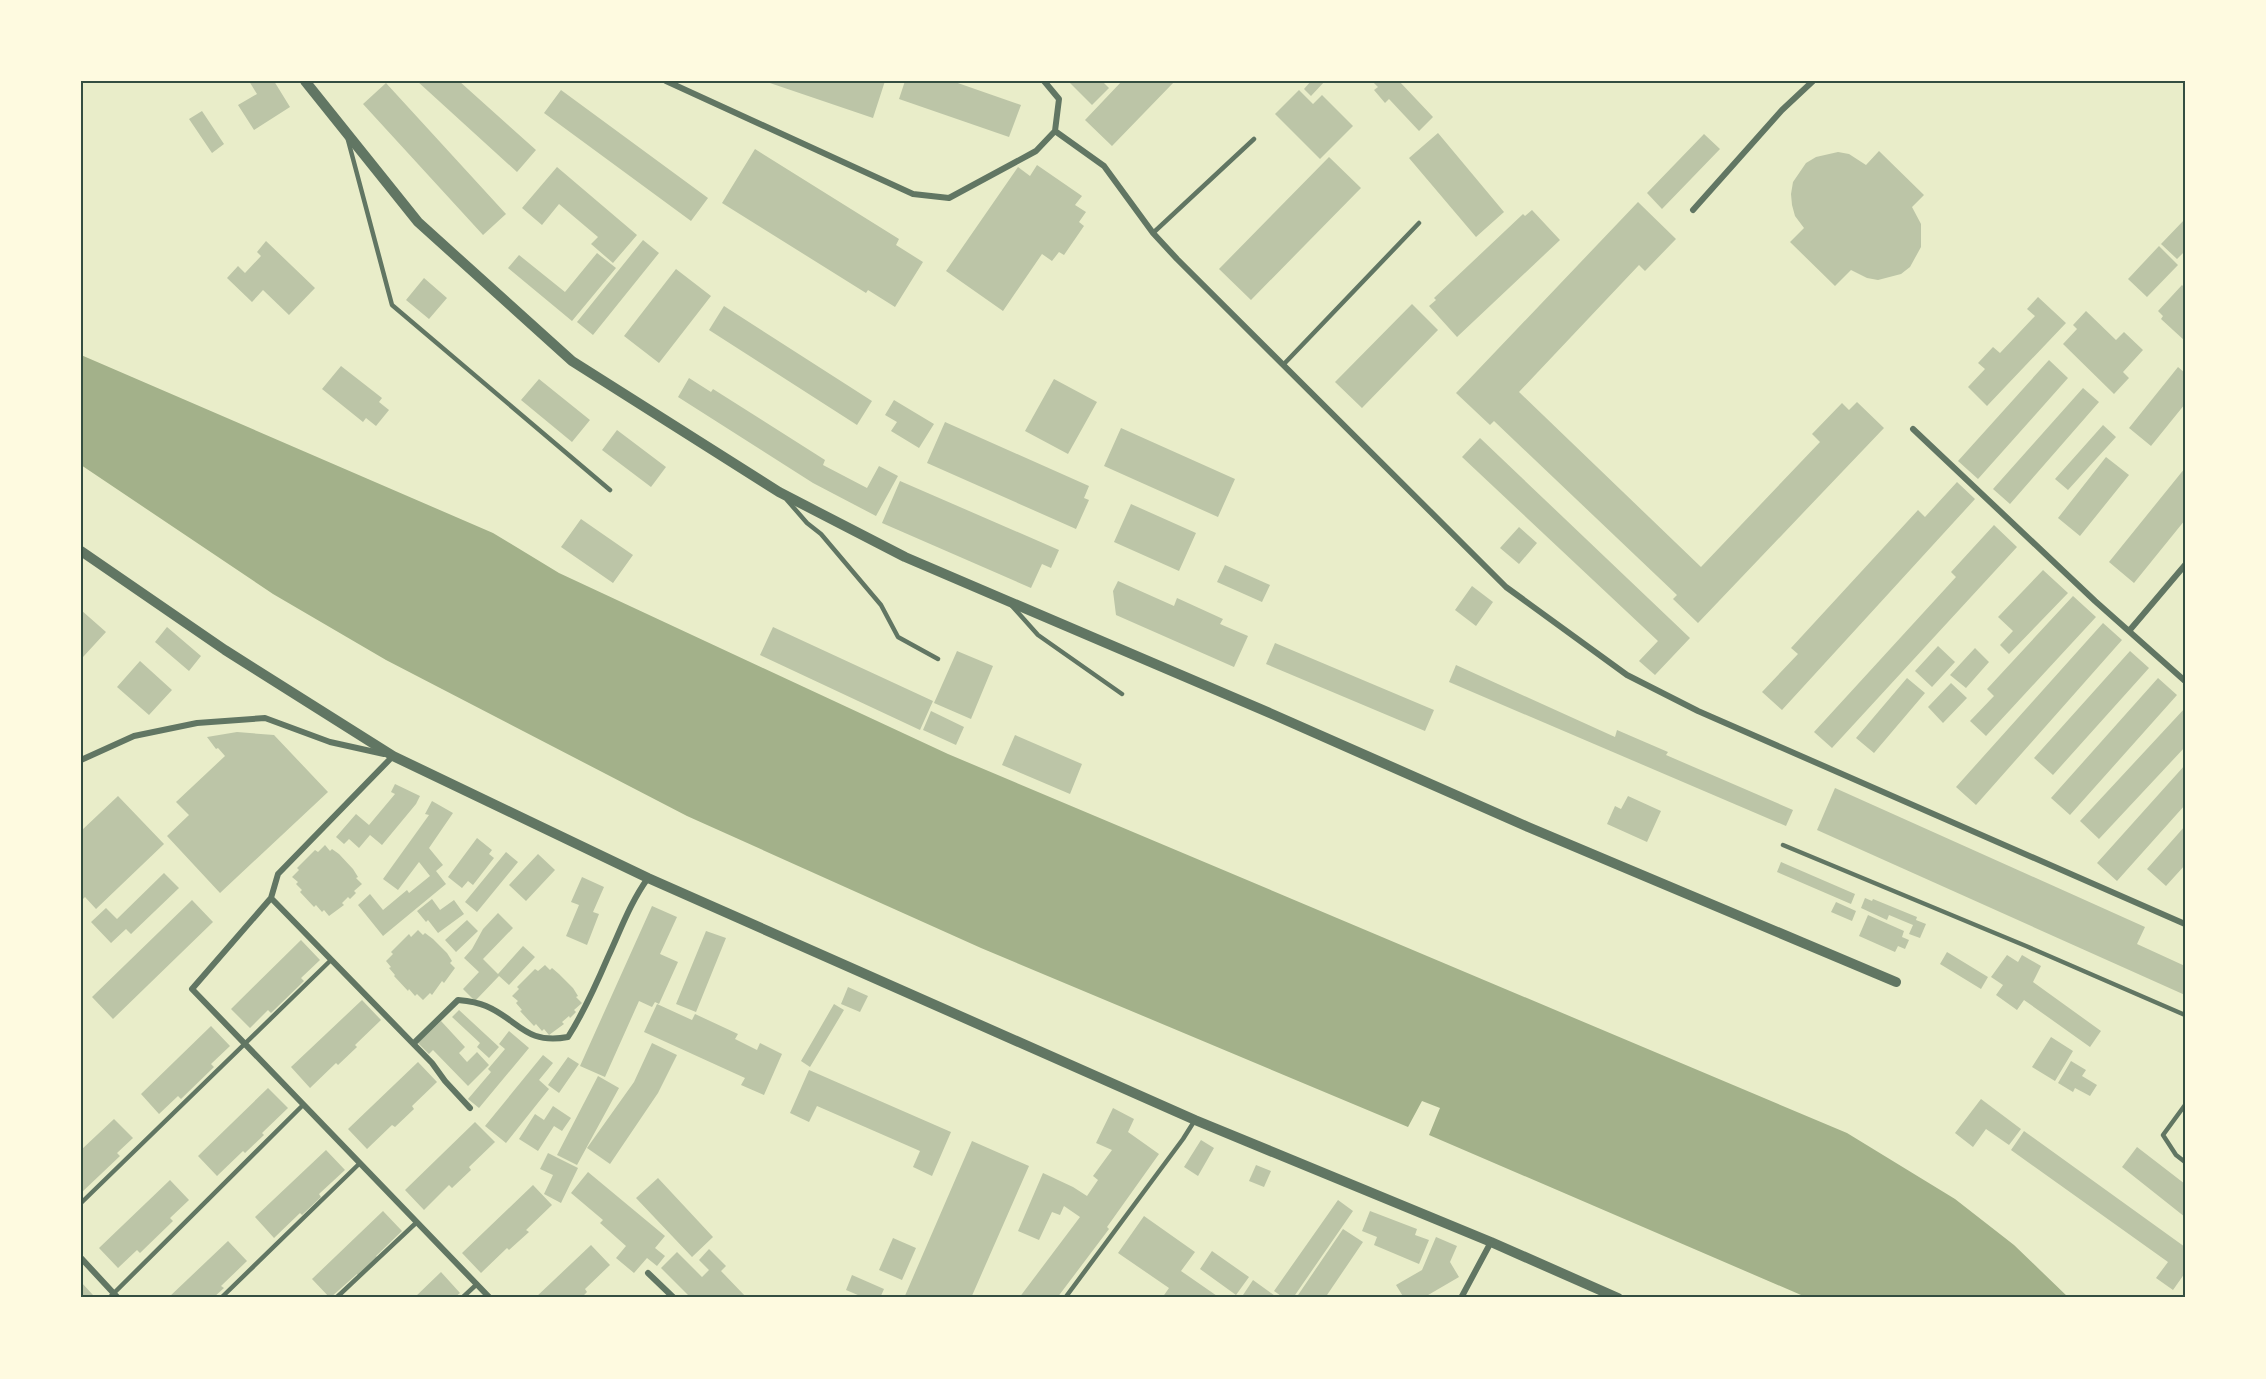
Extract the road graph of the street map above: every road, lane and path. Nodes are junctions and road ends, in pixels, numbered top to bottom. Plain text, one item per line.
1 (305, 81) edge
2 (666, 81) edge
3 (1044, 81) edge
4 (1813, 81) edge
5 (1055, 131) junction
6 (346, 135) junction
7 (1254, 139) dead end
8 (1693, 210) dead end
9 (1419, 223) dead end
10 (1153, 232) junction
11 (1283, 365) junction
12 (1913, 429) dead end
13 (610, 490) dead end
14 (779, 492) junction
15 (81, 551) edge
16 (2185, 565) edge
17 (1008, 601) junction
18 (2129, 632) junction
19 (938, 659) dead end
20 (2185, 681) edge
21 (1122, 694) dead end
22 (393, 756) junction
23 (81, 760) edge
24 (1783, 845) dead end
25 (648, 878) junction
26 (271, 898) junction
27 (2185, 924) edge
28 (331, 960) junction
29 (1896, 982) dead end
30 (2185, 1015) edge
31 (414, 1043) junction
32 (245, 1044) junction
33 (303, 1105) junction
34 (2185, 1105) edge
35 (470, 1108) dead end
36 (1195, 1120) junction
37 (2185, 1162) edge
38 (360, 1164) junction
39 (81, 1203) edge
40 (417, 1222) junction
41 (1491, 1242) junction
42 (81, 1258) edge
43 (648, 1273) dead end
44 (477, 1284) junction
45 (114, 1296) edge
46 (221, 1298) edge
47 (336, 1298) edge
48 (462, 1298) edge
49 (490, 1298) edge
50 (674, 1298) edge
51 (1065, 1298) edge
52 (1461, 1298) edge
53 (1618, 1298) edge

1 - 6 street
2 - 5 street
3 - 5 street
4 - 8 street
5 - 10 street
6 - 13 lane
6 - 14 street
7 - 10 lane
9 - 11 lane
10 - 11 street
11 - 27 street
12 - 18 street
14 - 17 street
14 - 19 lane
15 - 22 street
16 - 18 street
17 - 21 lane
17 - 29 street
18 - 20 street
22 - 23 street
22 - 25 street
22 - 26 street
24 - 30 lane
25 - 31 street
25 - 36 street
26 - 28 street
26 - 32 street
28 - 31 street
28 - 32 lane
31 - 35 street
32 - 33 street
32 - 39 lane
33 - 38 street
33 - 45 lane
34 - 37 lane
36 - 41 street
36 - 51 lane
38 - 40 street
38 - 46 lane
40 - 44 street
40 - 47 lane
41 - 52 street
41 - 53 street
42 - 45 street
43 - 50 street
44 - 48 lane
44 - 49 street

